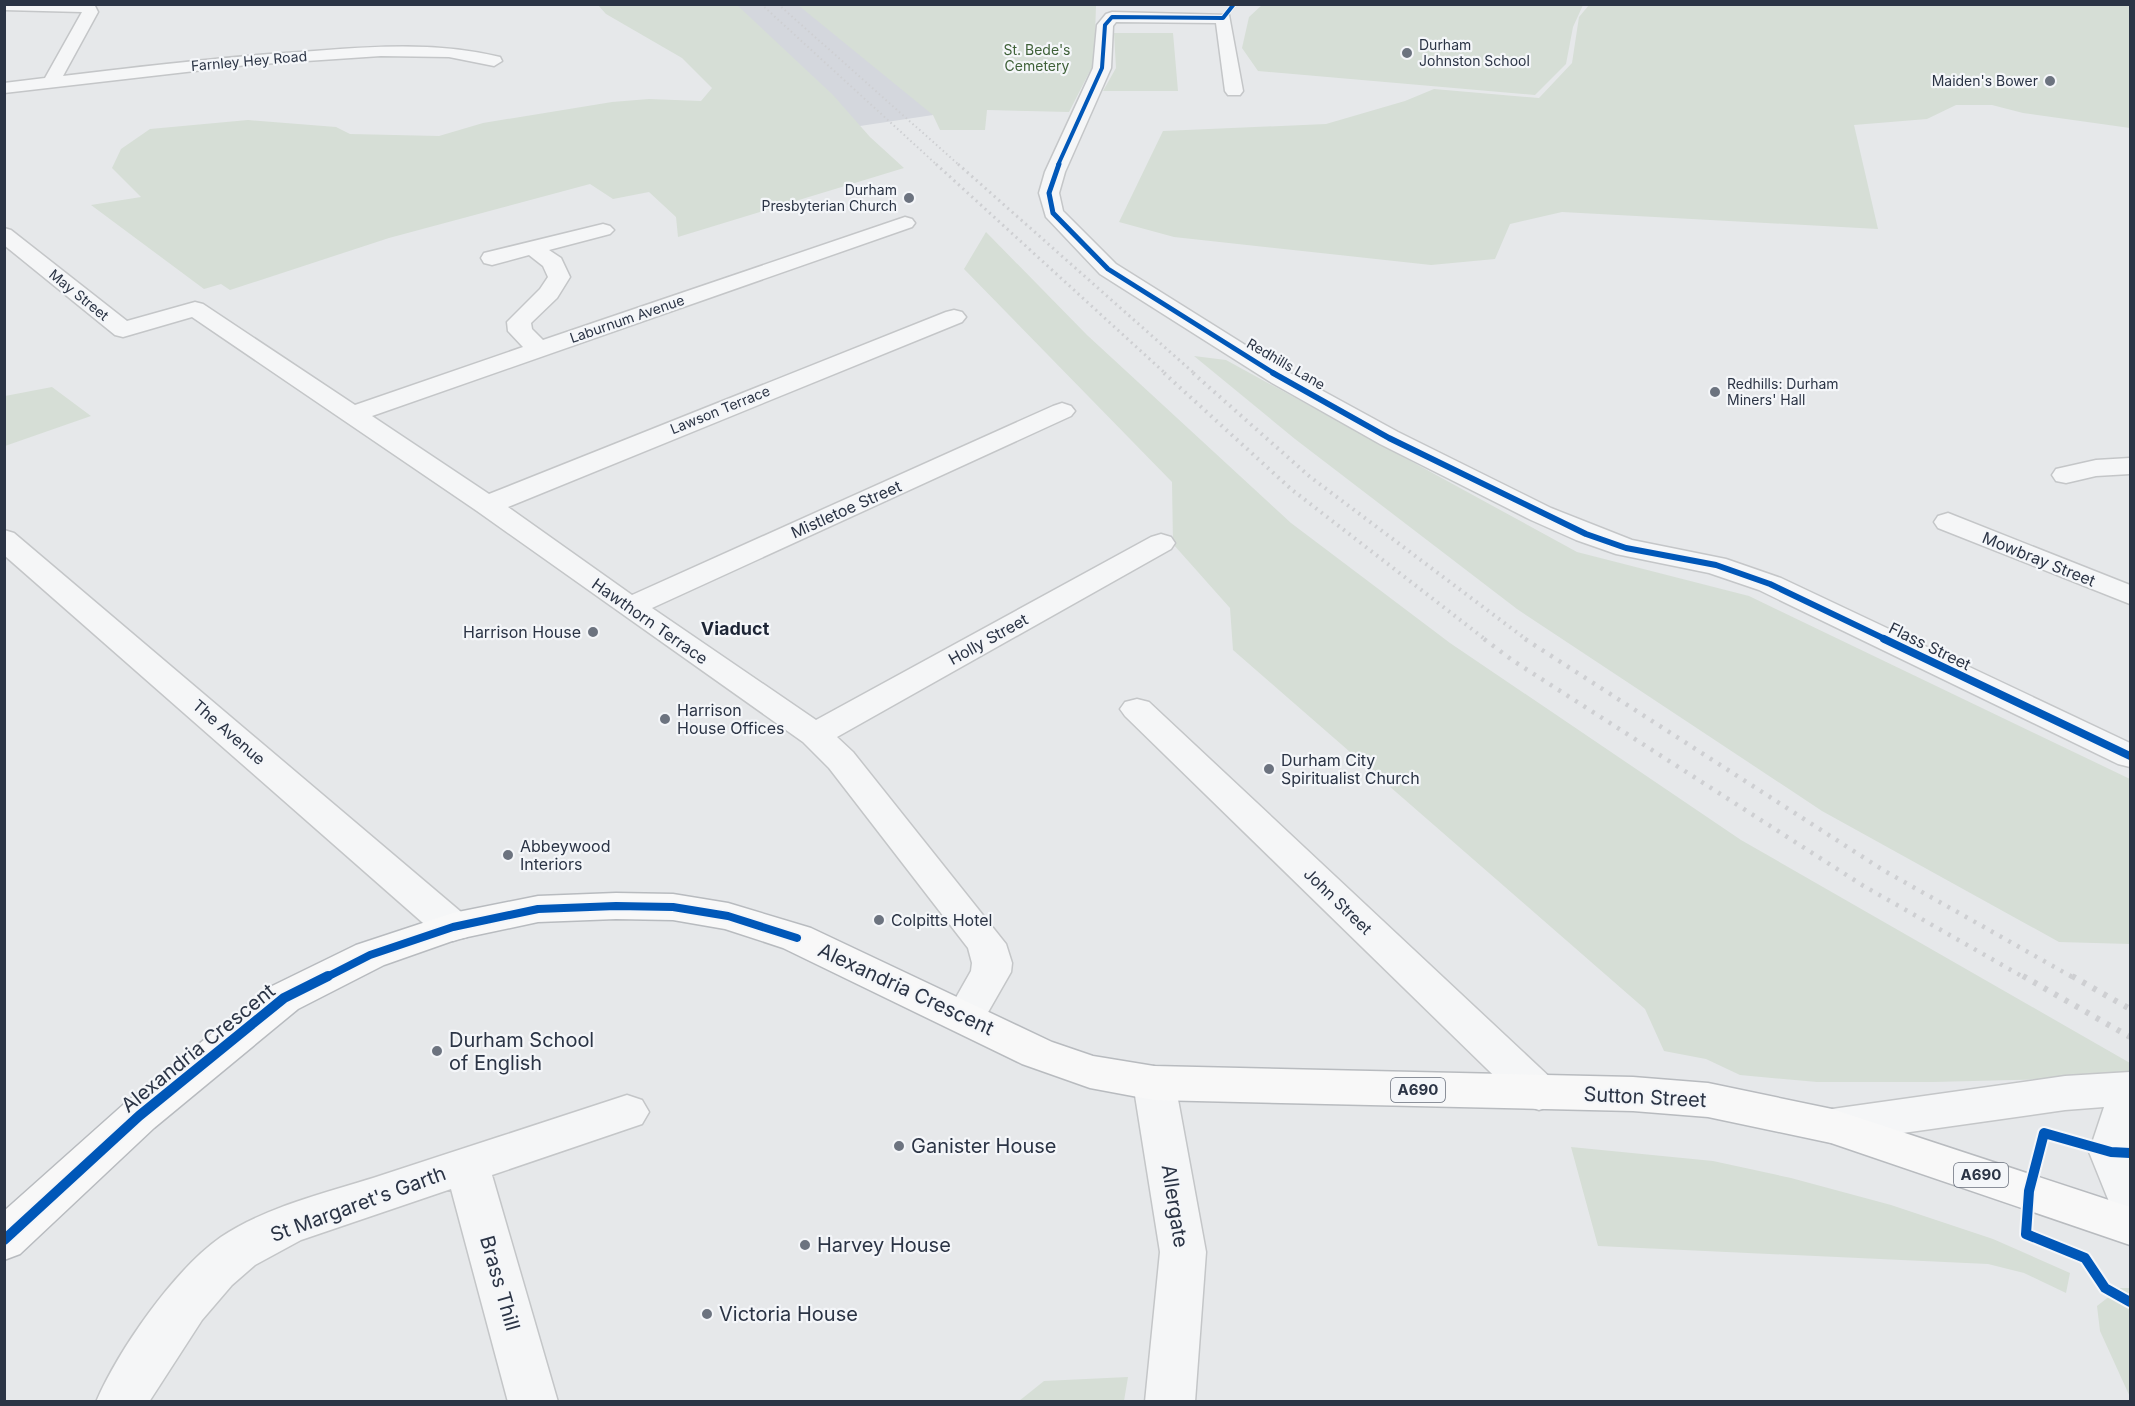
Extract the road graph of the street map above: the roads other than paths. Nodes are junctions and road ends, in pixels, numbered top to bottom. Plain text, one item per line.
1 (1234, 4) edge
2 (4, 5) edge
3 (1223, 18) junction
4 (494, 61) dead end
5 (51, 83) junction
6 (4, 88) edge
7 (1234, 91) dead end
8 (905, 223) dead end
9 (603, 230) dead end
10 (4, 234) edge
11 (533, 248) junction
12 (492, 258) dead end
13 (195, 309) joint
14 (954, 317) dead end
15 (538, 349) junction
16 (1062, 411) dead end
17 (350, 415) junction
18 (2130, 466) edge
19 (2066, 475) dead end
20 (487, 505) junction
21 (1948, 522) dead end
22 (4, 539) edge
23 (1161, 543) dead end
24 (1716, 565) joint
25 (2130, 595) edge
26 (630, 607) junction
27 (1137, 709) dead end
28 (815, 735) junction
29 (2130, 756) edge
30 (453, 927) junction
31 (965, 1017) junction
32 (1154, 1083) junction
33 (2130, 1089) edge
34 (1539, 1093) junction
35 (2130, 1107) edge
36 (627, 1112) dead end
37 (1832, 1126) junction
38 (467, 1165) junction
39 (2130, 1201) edge
40 (2130, 1226) edge
41 (4, 1240) edge
42 (121, 1401) edge
43 (533, 1401) edge
44 (1170, 1401) edge

1 - 3 street
2 - 5 street
3 - 7 street
3 - 24 street, Redhills Lane
4 - 5 street, Farnley Hey Road
5 - 6 street, Farnley Hey Road
8 - 15 street, Laburnum Avenue
9 - 11 street
10 - 13 street, May Street
11 - 12 street
11 - 15 street
13 - 17 street, Hawthorn Terrace
14 - 20 street, Lawson Terrace
15 - 17 street, Laburnum Avenue
16 - 26 street, Mistletoe Street
17 - 20 street, Hawthorn Terrace
18 - 19 street
20 - 26 street, Hawthorn Terrace
21 - 25 street, Mowbray Street
22 - 30 street, The Avenue
23 - 28 street, Holly Street
24 - 29 street, Flass Street
26 - 28 street, Hawthorn Terrace
27 - 34 street, John Street
28 - 31 street, Hawthorn Terrace
30 - 31 highway, Alexandria Crescent / A690
30 - 41 highway, Alexandria Crescent / A690
31 - 32 highway, Alexandria Crescent / A690
32 - 34 highway, Sutton Street / A690
32 - 44 street, Allergate
33 - 37 street, Sutton Street
34 - 37 highway, Sutton Street / A690
35 - 39 street
36 - 38 street, St Margaret's Garth
37 - 40 highway, A690
38 - 42 street, St Margaret's Garth
38 - 43 street, Brass Thill

